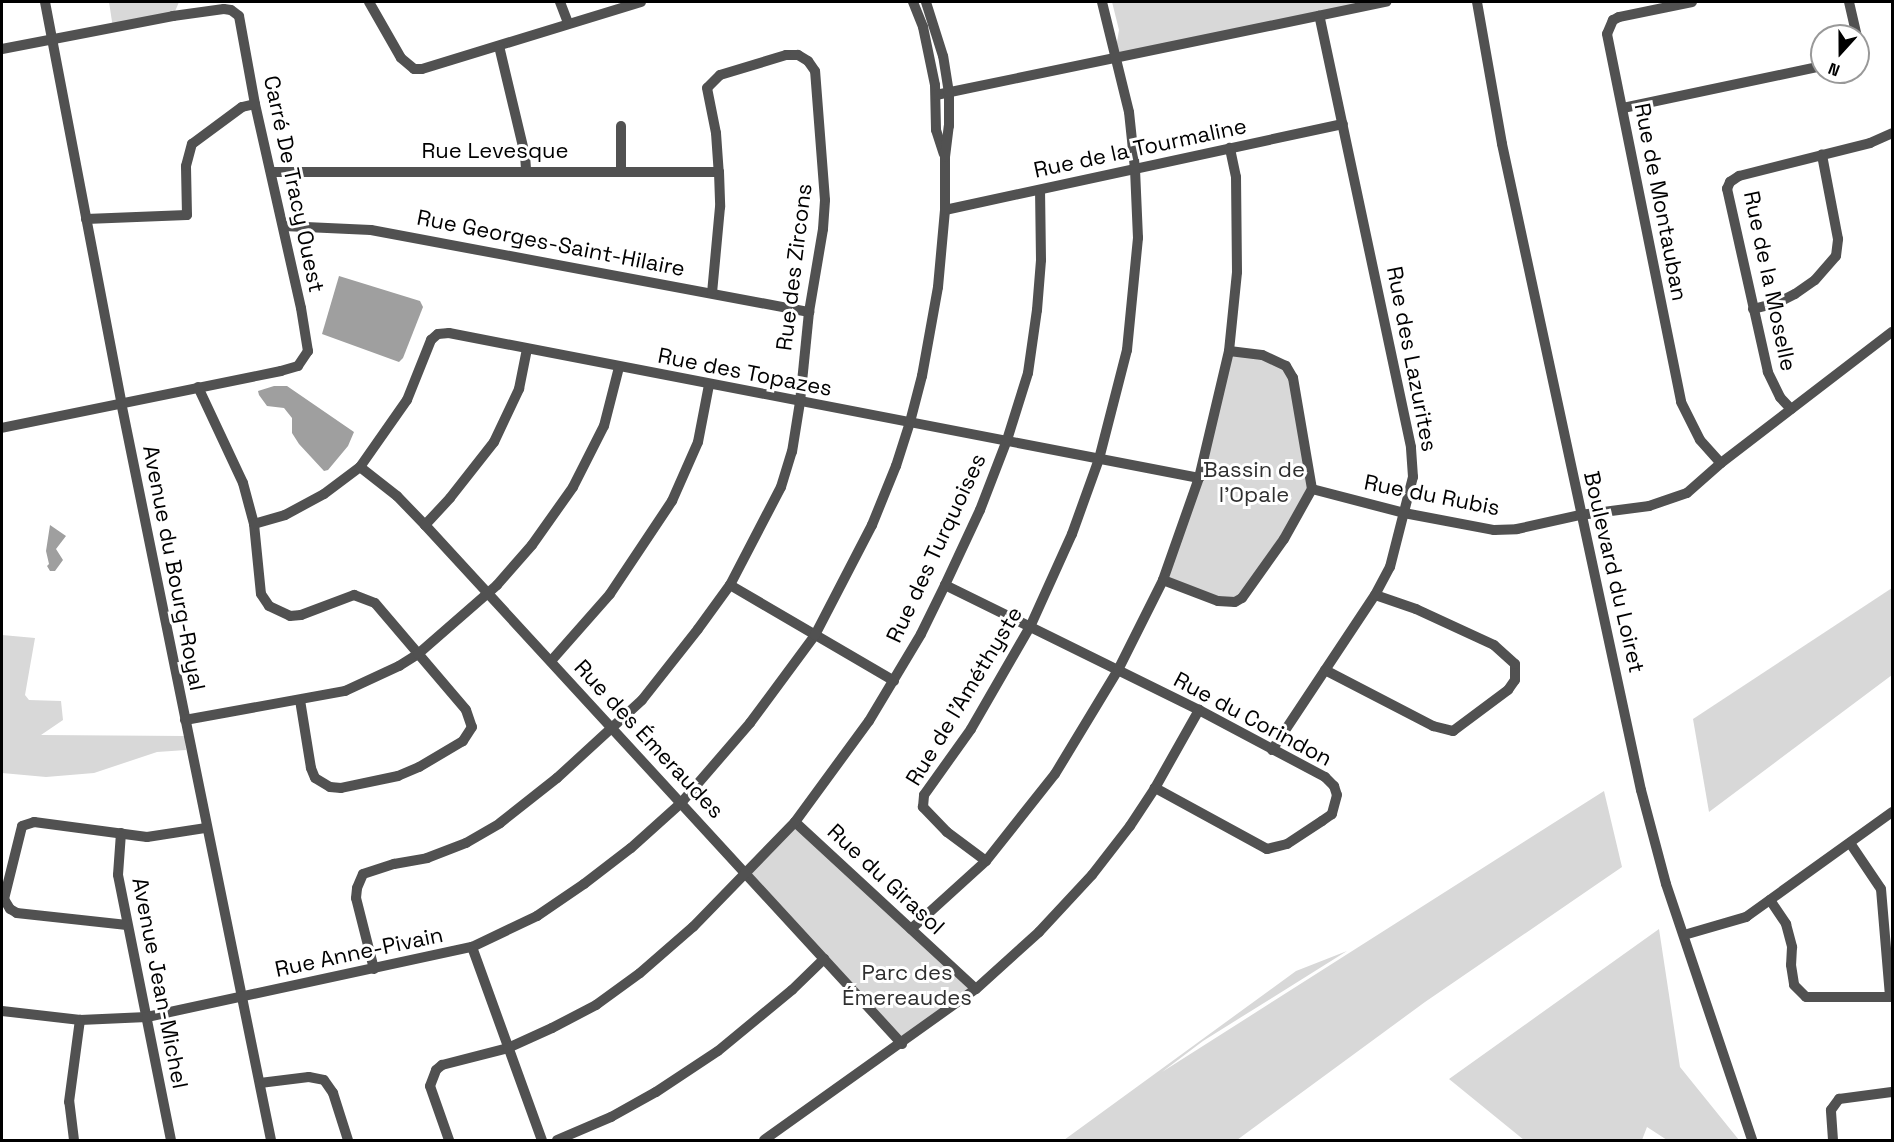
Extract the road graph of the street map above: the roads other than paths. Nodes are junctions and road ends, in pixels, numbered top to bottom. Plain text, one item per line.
1 (45, 2) edge
2 (369, 2) edge
3 (560, 2) edge
4 (641, 2) edge
5 (913, 2) edge
6 (926, 2) edge
7 (1102, 2) edge
8 (1386, 2) edge
9 (1478, 2) edge
10 (1692, 2) edge
11 (1849, 2) edge
12 (1319, 15) junction
13 (568, 23) junction
14 (1854, 24) edge
15 (54, 39) junction
16 (499, 46) junction
17 (2, 49) edge
18 (1114, 60) junction
19 (1810, 69) edge
20 (949, 93) junction
21 (936, 95) junction
22 (255, 105) junction
23 (1623, 108) junction
24 (1343, 124) junction
25 (621, 126) dead end
26 (1893, 133) edge
27 (1230, 148) junction
28 (1822, 155) junction
29 (945, 157) junction
30 (1136, 168) junction
31 (526, 170) junction
32 (621, 171) junction
33 (272, 172) junction
34 (719, 172) junction
35 (1040, 190) junction
36 (945, 210) junction
37 (87, 219) junction
38 (284, 226) junction
39 (712, 293) junction
40 (1753, 309) junction
41 (809, 312) junction
42 (1893, 332) edge
43 (527, 349) junction
44 (1228, 351) junction
45 (618, 367) junction
46 (710, 385) junction
47 (198, 387) junction
48 (121, 402) junction
49 (800, 402) junction
50 (1791, 409) junction
51 (910, 422) junction
52 (2, 428) edge
53 (1006, 440) junction
54 (1099, 459) junction
55 (1720, 463) junction
56 (360, 467) junction
57 (1199, 478) junction
58 (1312, 489) junction
59 (1404, 513) junction
60 (1580, 515) junction
61 (254, 524) junction
62 (425, 525) junction
63 (1163, 580) junction
64 (730, 585) junction
65 (945, 585) junction
66 (487, 593) junction
67 (1375, 595) junction
68 (1030, 627) junction
69 (815, 635) junction
70 (418, 654) junction
71 (551, 661) junction
72 (1118, 670) junction
73 (1325, 670) junction
74 (894, 681) junction
75 (300, 700) junction
76 (1199, 710) junction
77 (185, 720) junction
78 (611, 728) junction
79 (1272, 750) junction
80 (1155, 788) junction
81 (681, 803) junction
82 (1893, 812) edge
83 (795, 822) junction
84 (206, 828) junction
85 (121, 833) junction
86 (1850, 843) junction
87 (986, 861) junction
88 (746, 874) junction
89 (1770, 900) junction
90 (128, 925) junction
91 (911, 929) junction
92 (1684, 935) junction
93 (472, 947) junction
94 (824, 959) junction
95 (374, 969) junction
96 (976, 990) junction
97 (1892, 997) edge
98 (242, 998) junction
99 (2, 1011) edge
100 (147, 1017) junction
101 (80, 1020) junction
102 (902, 1044) junction
103 (508, 1048) junction
104 (260, 1083) junction
105 (1893, 1092) edge
106 (74, 1140) edge
107 (171, 1140) edge
108 (271, 1140) edge
109 (348, 1140) edge
110 (449, 1140) edge
111 (542, 1140) edge
112 (557, 1140) edge
113 (764, 1140) edge
114 (1752, 1140) edge
115 (1833, 1140) edge

1 - 15 street, Avenue du Bourg-Royal
2 - 16 street
3 - 13 street
4 - 13 street
5 - 21 street
6 - 20 street
7 - 18 street, Rue de l'Améthyste
8 - 12 street
9 - 60 street, Boulevard du Loiret
10 - 23 street, Rue de Montauban
11 - 14 street
12 - 18 street
12 - 24 street, Rue des Lazurites
13 - 16 street
15 - 17 street, Carré De Tracy Ouest
15 - 22 street, Carré De Tracy Ouest
15 - 37 street, Avenue du Bourg-Royal
16 - 31 street
18 - 20 street
18 - 30 street, Rue de l'Améthyste
19 - 23 street
20 - 21 street
20 - 29 street
21 - 29 street
22 - 33 street, Carré De Tracy Ouest
22 - 37 street
23 - 55 street, Rue de Montauban
24 - 27 street, Rue de la Tourmaline
24 - 59 street, Rue des Lazurites
25 - 32 street
26 - 28 street, Rue de la Moselle
27 - 30 street, Rue de la Tourmaline
27 - 44 street
28 - 40 street
28 - 40 street, Rue de la Moselle
29 - 36 street, Rue Anne-Pivain
30 - 35 street, Rue de la Tourmaline
30 - 54 street, Rue de l'Améthyste
31 - 32 street, Rue Levesque
31 - 33 street, Rue Levesque
32 - 34 street, Rue Levesque
33 - 38 street, Carré De Tracy Ouest
34 - 39 street, Rue des Zircons
34 - 41 street, Rue des Zircons
35 - 36 street, Rue de la Tourmaline
35 - 53 street, Rue des Turquoises
36 - 51 street, Rue Anne-Pivain
37 - 48 street, Avenue du Bourg-Royal
38 - 39 street, Rue Georges-Saint-Hilaire
38 - 47 street, Carré De Tracy Ouest
39 - 41 street, Rue Georges-Saint-Hilaire
40 - 50 street, Rue de la Moselle
41 - 49 street, Rue des Zircons
42 - 50 street, Rue du Rubis
43 - 45 street, Rue des Topazes
43 - 56 street, Rue des Topazes
43 - 62 street
44 - 57 street
44 - 58 street
45 - 46 street, Rue des Topazes
45 - 66 street
46 - 49 street, Rue des Topazes
46 - 71 street
47 - 48 street, Carré De Tracy Ouest
47 - 61 street
48 - 52 street, Carré De Tracy Ouest
48 - 77 street, Avenue du Bourg-Royal
49 - 51 street, Rue des Topazes
49 - 64 street, Rue des Zircons
50 - 55 street, Rue du Rubis
51 - 53 street, Rue des Topazes
51 - 69 street, Rue Anne-Pivain
53 - 54 street, Rue des Topazes
53 - 65 street, Rue des Turquoises
54 - 57 street, Rue des Topazes
54 - 68 street, Rue de l'Améthyste
55 - 60 street, Rue du Rubis
56 - 61 street
56 - 62 street, Rue des Émeraudes
57 - 63 street
58 - 59 street, Rue du Rubis
58 - 63 street
59 - 60 street, Rue du Rubis
59 - 67 street, Rue des Lazurites
60 - 92 street, Boulevard du Loiret
61 - 70 street
62 - 66 street, Rue des Émeraudes
63 - 72 street
64 - 69 street
64 - 78 street, Rue des Zircons
65 - 68 street, Rue du Corindon
65 - 74 street, Rue des Turquoises
66 - 70 street
66 - 71 street, Rue des Émeraudes
67 - 73 street, Rue des Lazurites
67 - 73 street
68 - 72 street, Rue du Corindon
68 - 87 street, Rue de l'Améthyste
69 - 74 street
69 - 81 street, Rue Anne-Pivain
70 - 75 street
70 - 75 street
71 - 78 street, Rue des Émeraudes
72 - 76 street, Rue du Corindon
72 - 87 street
73 - 79 street, Rue des Lazurites
74 - 83 street, Rue des Turquoises
75 - 77 street
76 - 79 street, Rue du Corindon
76 - 80 street
77 - 84 street, Avenue du Bourg-Royal
78 - 81 street, Rue des Émeraudes
78 - 95 street, Rue des Zircons
79 - 80 street, Rue du Corindon
80 - 96 street
81 - 88 street, Rue des Émeraudes
81 - 93 street, Rue Anne-Pivain
82 - 86 street
83 - 88 street, Rue des Turquoises
83 - 91 street, Rue du Girasol
84 - 85 street
84 - 98 street, Avenue du Bourg-Royal
85 - 90 street, Avenue Jean-Michel
85 - 90 street
86 - 89 street
86 - 97 street
87 - 91 street
88 - 94 street, Rue des Émeraudes
88 - 103 street, Rue des Turquoises
89 - 92 street
89 - 97 street
90 - 100 street, Avenue Jean-Michel
91 - 96 street, Rue du Girasol
92 - 114 street, Boulevard du Loiret
93 - 95 street, Rue Anne-Pivain
93 - 103 street
94 - 102 street, Rue des Émeraudes
94 - 112 street
95 - 98 street, Rue Anne-Pivain
96 - 102 street
98 - 100 street, Rue Anne-Pivain
98 - 104 street, Avenue du Bourg-Royal
99 - 101 street, Rue Anne-Pivain
100 - 101 street, Rue Anne-Pivain
100 - 107 street, Avenue Jean-Michel
101 - 106 street
102 - 113 street
103 - 110 street, Rue des Turquoises
103 - 111 street
104 - 108 street, Avenue du Bourg-Royal
104 - 109 street
105 - 115 street

